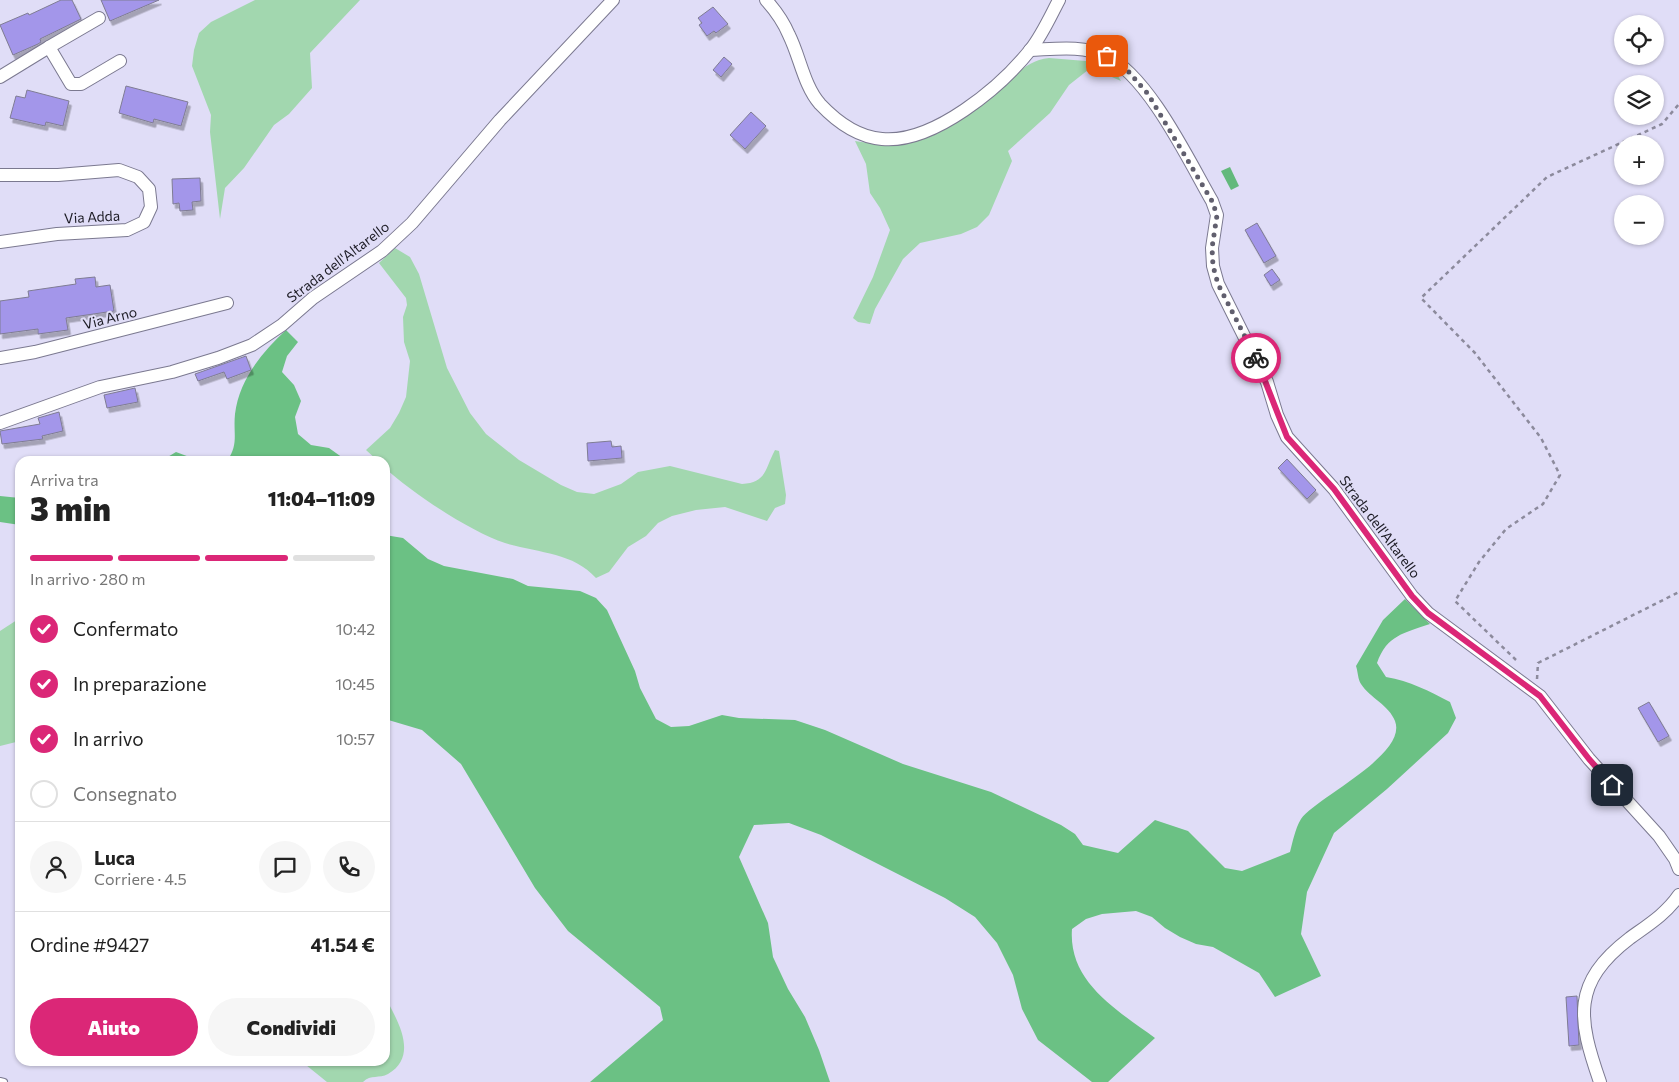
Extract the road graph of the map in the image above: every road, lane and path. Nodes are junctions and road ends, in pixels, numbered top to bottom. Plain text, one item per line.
1 (613, 0) edge
2 (766, 0) edge
3 (1059, 0) edge
4 (99, 18) dead end
5 (49, 47) junction
6 (1030, 50) junction
7 (120, 61) dead end
8 (0, 77) edge
9 (1679, 104) edge
10 (0, 175) edge
11 (0, 242) edge
12 (227, 303) dead end
13 (0, 358) edge
14 (0, 423) edge
15 (1679, 592) edge
16 (1516, 661) dead end
17 (1530, 674) dead end
18 (1679, 869) edge
19 (1679, 895) edge
20 (0, 1081) edge
21 (4, 1082) edge
22 (1600, 1082) edge

1 - 14 street, Strada dell'Altarello
2 - 6 street
3 - 6 street
4 - 5 street
5 - 7 street
5 - 8 street
6 - 18 street, Strada dell'Altarello
9 - 16 path
10 - 11 street, Via Adda
12 - 13 street, Via Arno
15 - 17 path
19 - 22 street
20 - 21 lane

